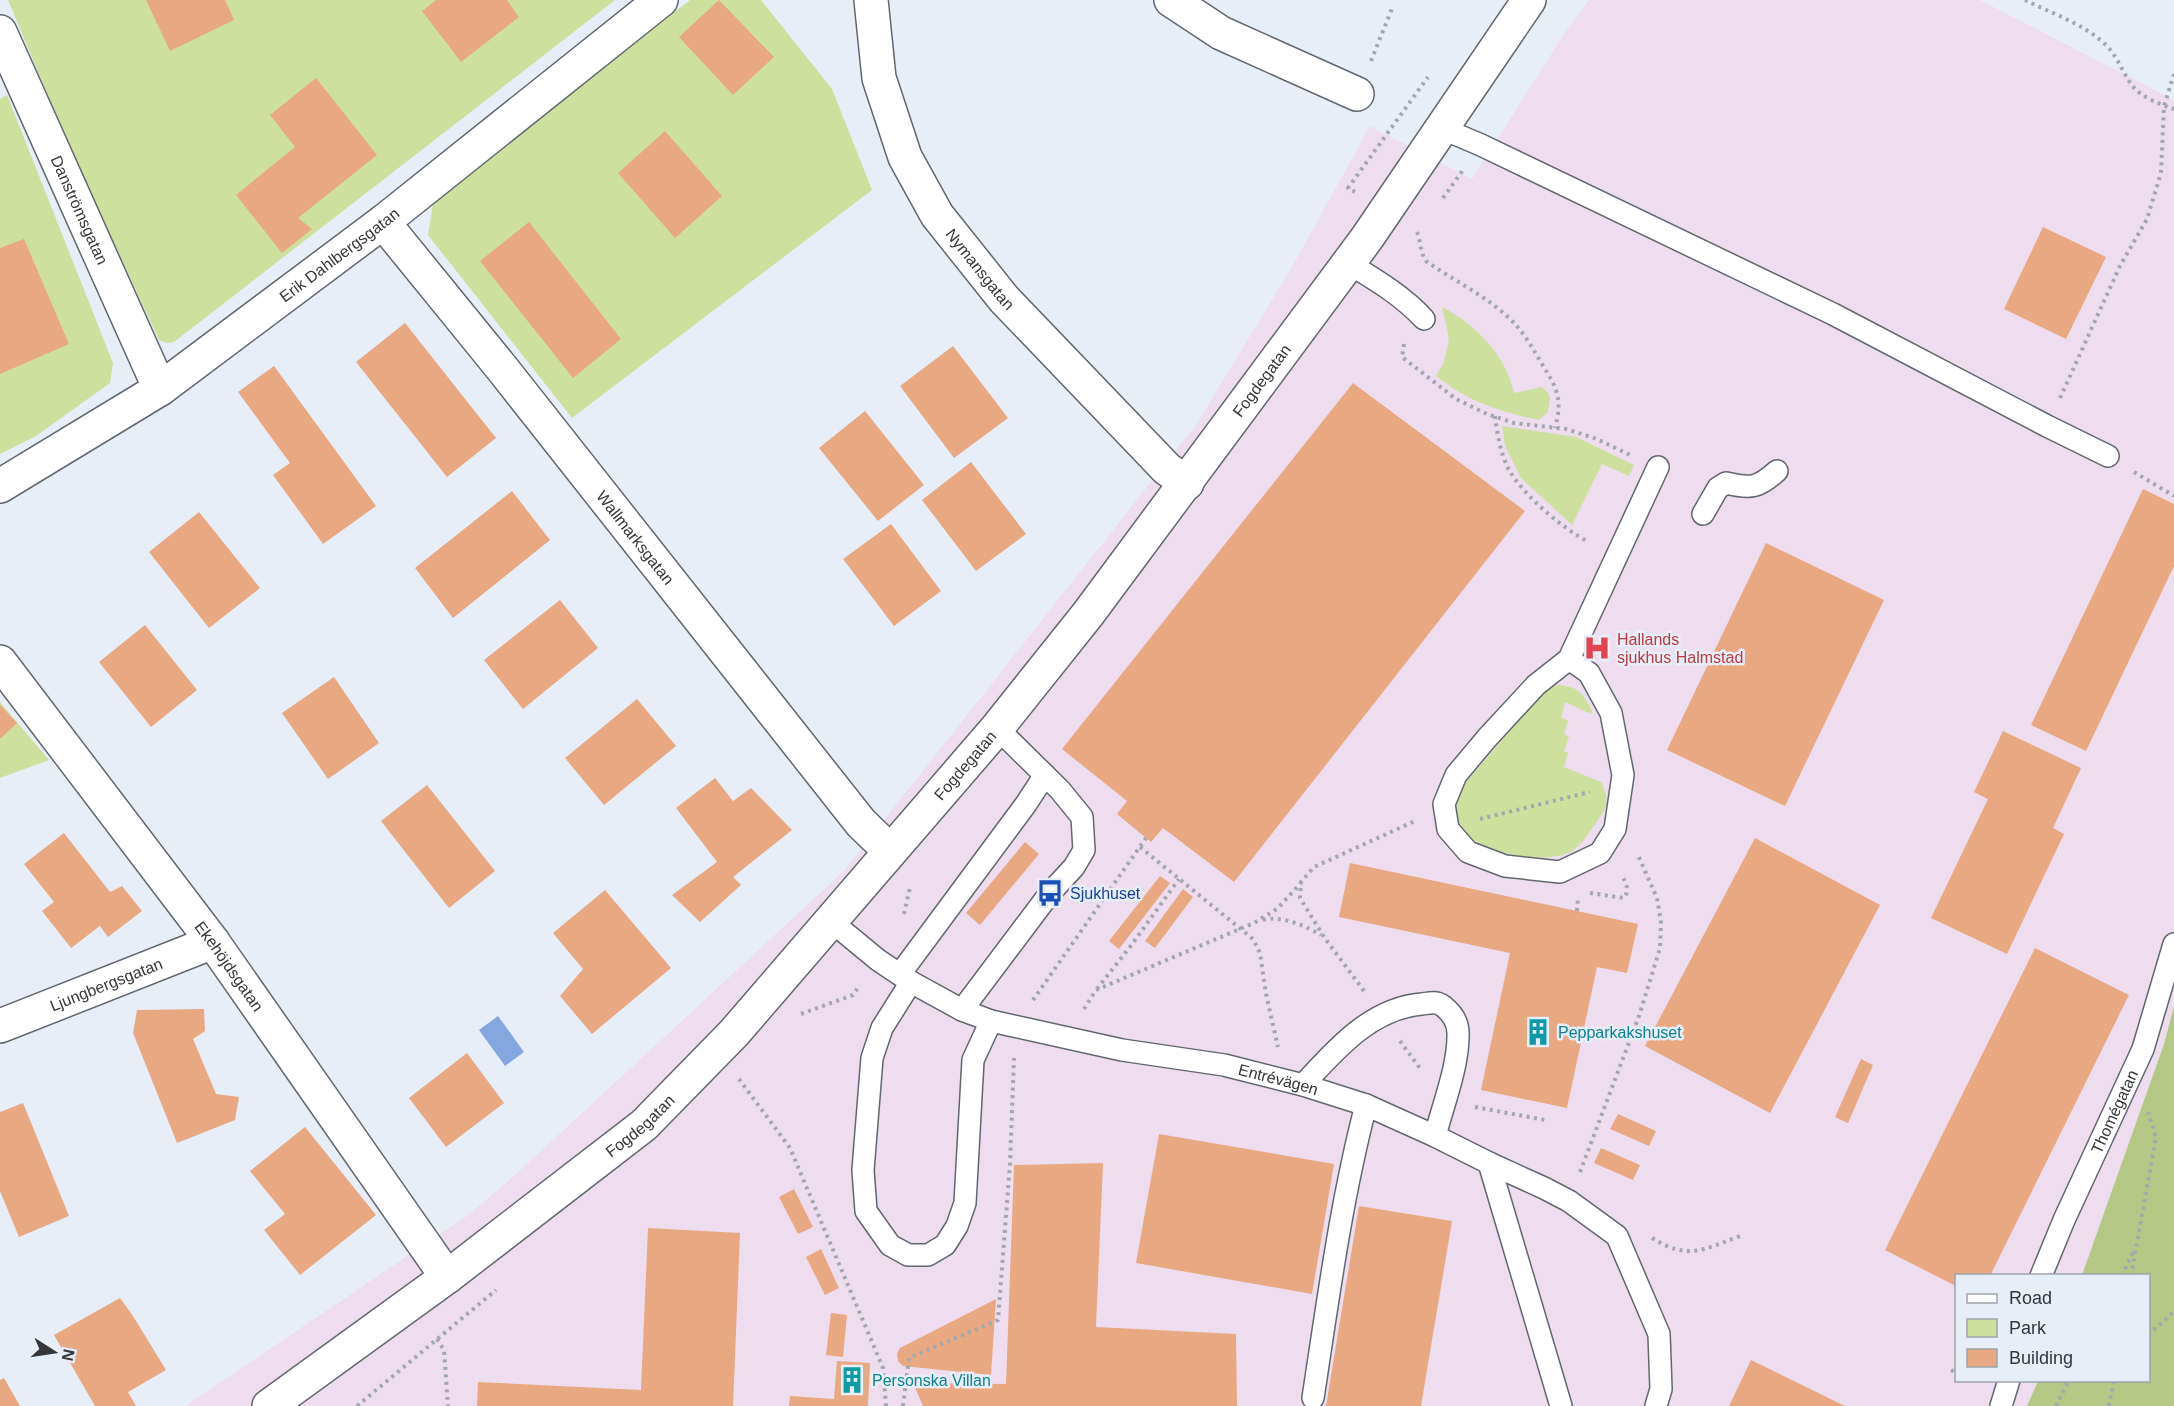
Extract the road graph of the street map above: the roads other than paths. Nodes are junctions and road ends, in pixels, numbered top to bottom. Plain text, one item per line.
1 (660, 0) edge
2 (871, 0) edge
3 (1171, 0) edge
4 (1529, 0) edge
5 (0, 32) edge
6 (1357, 94) dead end
7 (1441, 128) junction
8 (383, 222) junction
9 (1348, 263) junction
10 (1424, 319) dead end
11 (160, 389) junction
12 (2108, 456) road end
13 (1657, 468) road end
14 (1777, 471) dead end
15 (1186, 483) junction
16 (0, 486) edge
17 (1702, 514) dead end
18 (1569, 659) junction
19 (0, 662) edge
20 (997, 728) junction
21 (1045, 775) junction
22 (889, 850) junction
23 (832, 922) junction
24 (213, 942) junction
25 (2174, 944) edge
26 (906, 978) junction
27 (962, 1010) junction
28 (991, 1021) junction
29 (0, 1026) edge
30 (1303, 1085) junction
31 (1366, 1105) junction
32 (1435, 1136) junction
33 (1490, 1163) junction
34 (2041, 1274) edge
35 (447, 1277) junction
36 (2008, 1382) edge
37 (1313, 1398) dead end
38 (269, 1406) edge
39 (1561, 1406) edge
40 (1656, 1406) edge
41 (2001, 1406) edge

1 - 8 street, Erik Dahlbergsgatan
2 - 15 street, Nymansgatan
3 - 6 street
4 - 7 street, Fogdegatan
5 - 11 street, Danströmsgatan
7 - 9 street, Fogdegatan
7 - 12 lane
8 - 11 street, Erik Dahlbergsgatan
8 - 22 street, Wallmarksgatan
9 - 10 lane
9 - 15 street, Fogdegatan
11 - 16 street, Erik Dahlbergsgatan
13 - 18 lane
14 - 17 lane
15 - 20 street, Fogdegatan
18 - 18 lane
19 - 24 street, Ekehöjdsgatan
20 - 21 lane
20 - 22 street, Fogdegatan
21 - 26 lane
21 - 27 lane
22 - 23 street, Fogdegatan
23 - 26 lane, Entrévägen
23 - 35 street, Fogdegatan
24 - 29 street, Ljungbergsgatan
24 - 35 street, Ekehöjdsgatan
25 - 34 lane, Thomégatan
26 - 27 lane, Entrévägen
26 - 28 lane
27 - 28 lane, Entrévägen
28 - 30 lane, Entrévägen
30 - 31 lane, Entrévägen
30 - 32 lane
31 - 32 lane, Entrévägen
31 - 37 lane
32 - 33 lane, Entrévägen
33 - 39 lane
33 - 40 lane, Entrévägen
35 - 38 street, Fogdegatan
36 - 41 lane

